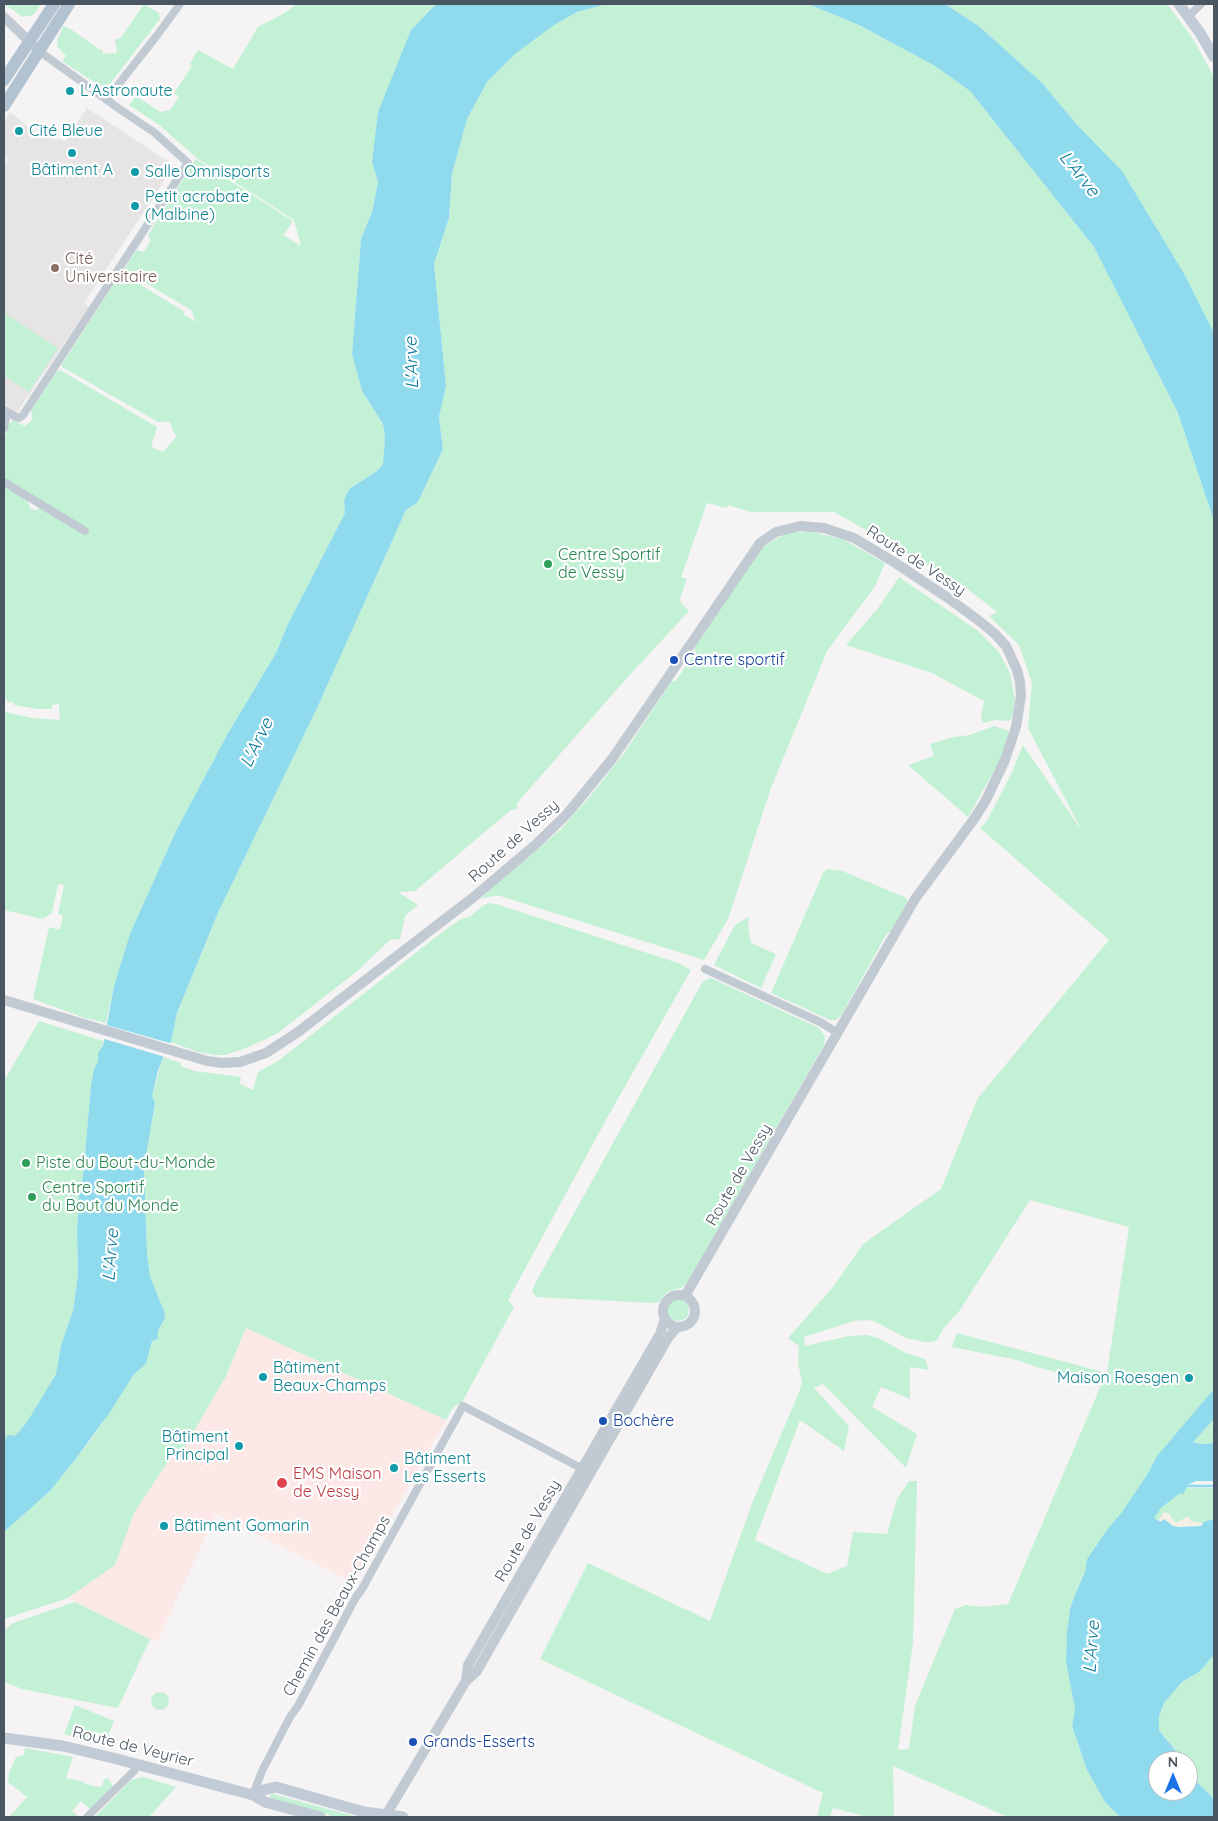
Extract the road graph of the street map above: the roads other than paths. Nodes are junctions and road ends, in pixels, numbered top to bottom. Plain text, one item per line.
1 (54, 4) edge
2 (69, 4) edge
3 (180, 4) edge
4 (1179, 4) edge
5 (1201, 4) edge
6 (1189, 16) junction
7 (4, 17) edge
8 (34, 46) junction
9 (1214, 57) edge
10 (4, 80) edge
11 (107, 99) junction
12 (4, 106) edge
13 (5, 411) edge
14 (4, 428) edge
15 (4, 482) edge
16 (85, 531) dead end
17 (705, 969) dead end
18 (7, 999) edge
19 (838, 1033) junction
20 (686, 1296) junction
21 (664, 1319) junction
22 (677, 1327) junction
23 (586, 1471) junction
24 (4, 1738) edge
25 (137, 1765) junction
26 (253, 1795) junction
27 (385, 1816) edge
28 (87, 1817) edge
29 (320, 1817) edge
30 (403, 1817) edge

1 - 8 main road
2 - 8 main road
3 - 11 street
4 - 6 main road
5 - 6 street
6 - 9 main road
7 - 8 street
8 - 10 main road
8 - 11 street
8 - 12 main road
11 - 13 street
13 - 14 street
15 - 16 street
17 - 19 street
18 - 19 street, Route de Vessy
19 - 20 street, Route de Vessy
20 - 21 street
20 - 22 street
21 - 22 street
21 - 23 street, Route de Vessy
22 - 23 street, Route de Vessy
23 - 26 street, Chemin des Beaux-Champs
23 - 27 street, Route de Vessy
24 - 25 main road, Route de Veyrier
25 - 26 main road, Route de Veyrier
25 - 28 street
26 - 27 main road
26 - 29 main road, Route de Veyrier
27 - 30 main road

